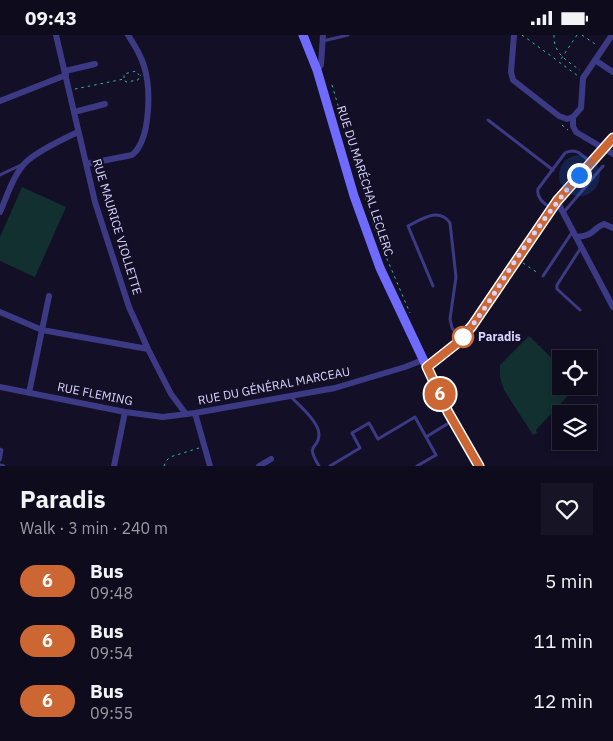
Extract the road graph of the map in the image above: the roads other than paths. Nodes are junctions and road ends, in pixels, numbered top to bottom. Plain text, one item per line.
1 (56, 35) edge
2 (128, 35) edge
3 (303, 35) edge
4 (348, 35) edge
5 (514, 35) edge
6 (612, 35) edge
7 (323, 38) edge
8 (596, 60) junction
9 (95, 64) dead end
10 (318, 70) junction
11 (613, 72) edge
12 (65, 73) junction
13 (0, 101) edge
14 (105, 104) dead end
15 (74, 112) junction
16 (573, 117) junction
17 (488, 120) dead end
18 (78, 132) junction
19 (613, 138) edge
20 (604, 148) junction
21 (613, 154) edge
22 (26, 162) junction
23 (590, 162) junction
24 (86, 164) junction
25 (603, 166) dead end
26 (553, 169) junction
27 (0, 175) edge
28 (0, 191) edge
29 (8, 195) junction
30 (557, 201) junction
31 (552, 209) junction
32 (0, 212) edge
33 (564, 213) junction
34 (613, 228) edge
35 (573, 231) junction
36 (577, 237) junction
37 (582, 246) junction
38 (543, 276) road end
39 (433, 286) dead end
40 (49, 296) dead end
41 (613, 307) edge
42 (580, 311) dead end
43 (0, 312) edge
44 (42, 330) junction
45 (461, 339) junction
46 (148, 349) junction
47 (425, 363) junction
48 (0, 387) edge
49 (29, 393) junction
50 (289, 396) junction
51 (125, 412) junction
52 (195, 413) junction
53 (186, 414) junction
54 (453, 421) junction
55 (426, 437) junction
56 (0, 449) edge
57 (271, 459) dead end
58 (0, 460) edge
59 (114, 466) edge
60 (210, 466) edge
61 (259, 466) edge
62 (319, 466) edge
63 (330, 466) edge
64 (417, 466) edge
65 (479, 466) edge

1 - 12 street, RUE MAURICE VIOLLETTE
2 - 24 street
3 - 10 main road, RUE DU MARÉCHAL LECLERC
4 - 7 lane
5 - 16 street
6 - 8 street
7 - 10 street
8 - 11 street
8 - 16 street
9 - 12 street
10 - 47 main road, RUE DU MARÉCHAL LECLERC
12 - 13 street
12 - 15 street, RUE MAURICE VIOLLETTE
14 - 15 street
15 - 18 street, RUE MAURICE VIOLLETTE
16 - 20 street
17 - 26 lane
18 - 22 street
18 - 24 street, RUE MAURICE VIOLLETTE
19 - 20 street, RUE DU GÉNÉRAL MARCEAU
20 - 21 street
20 - 23 street, RUE DU GÉNÉRAL MARCEAU
22 - 27 lane
22 - 29 street
23 - 26 lane
23 - 30 street, RUE DU GÉNÉRAL MARCEAU
24 - 46 street, RUE MAURICE VIOLLETTE
25 - 33 lane
26 - 31 lane
28 - 29 lane
29 - 32 street
30 - 31 street, RUE DU GÉNÉRAL MARCEAU
30 - 33 street
31 - 45 street, RUE DU GÉNÉRAL MARCEAU
33 - 35 street
34 - 36 street
35 - 36 street
35 - 38 lane
36 - 37 street
37 - 41 street
37 - 42 lane
39 - 45 lane
40 - 44 street
43 - 44 street
44 - 46 street
44 - 49 street
45 - 47 street, RUE DU GÉNÉRAL MARCEAU
46 - 53 street, RUE MAURICE VIOLLETTE
47 - 50 street, RUE DU GÉNÉRAL MARCEAU
47 - 54 main road, RUE DU MARÉCHAL LECLERC
48 - 49 street, RUE FLEMING
49 - 51 street, RUE FLEMING
50 - 52 street, RUE DU GÉNÉRAL MARCEAU
50 - 62 lane
51 - 53 street, RUE FLEMING
51 - 59 street
52 - 53 street, RUE DU GÉNÉRAL MARCEAU
52 - 60 street
54 - 55 lane
54 - 65 main road, RUE DU MARÉCHAL LECLERC
55 - 63 lane
55 - 64 lane
56 - 58 lane
57 - 61 street

